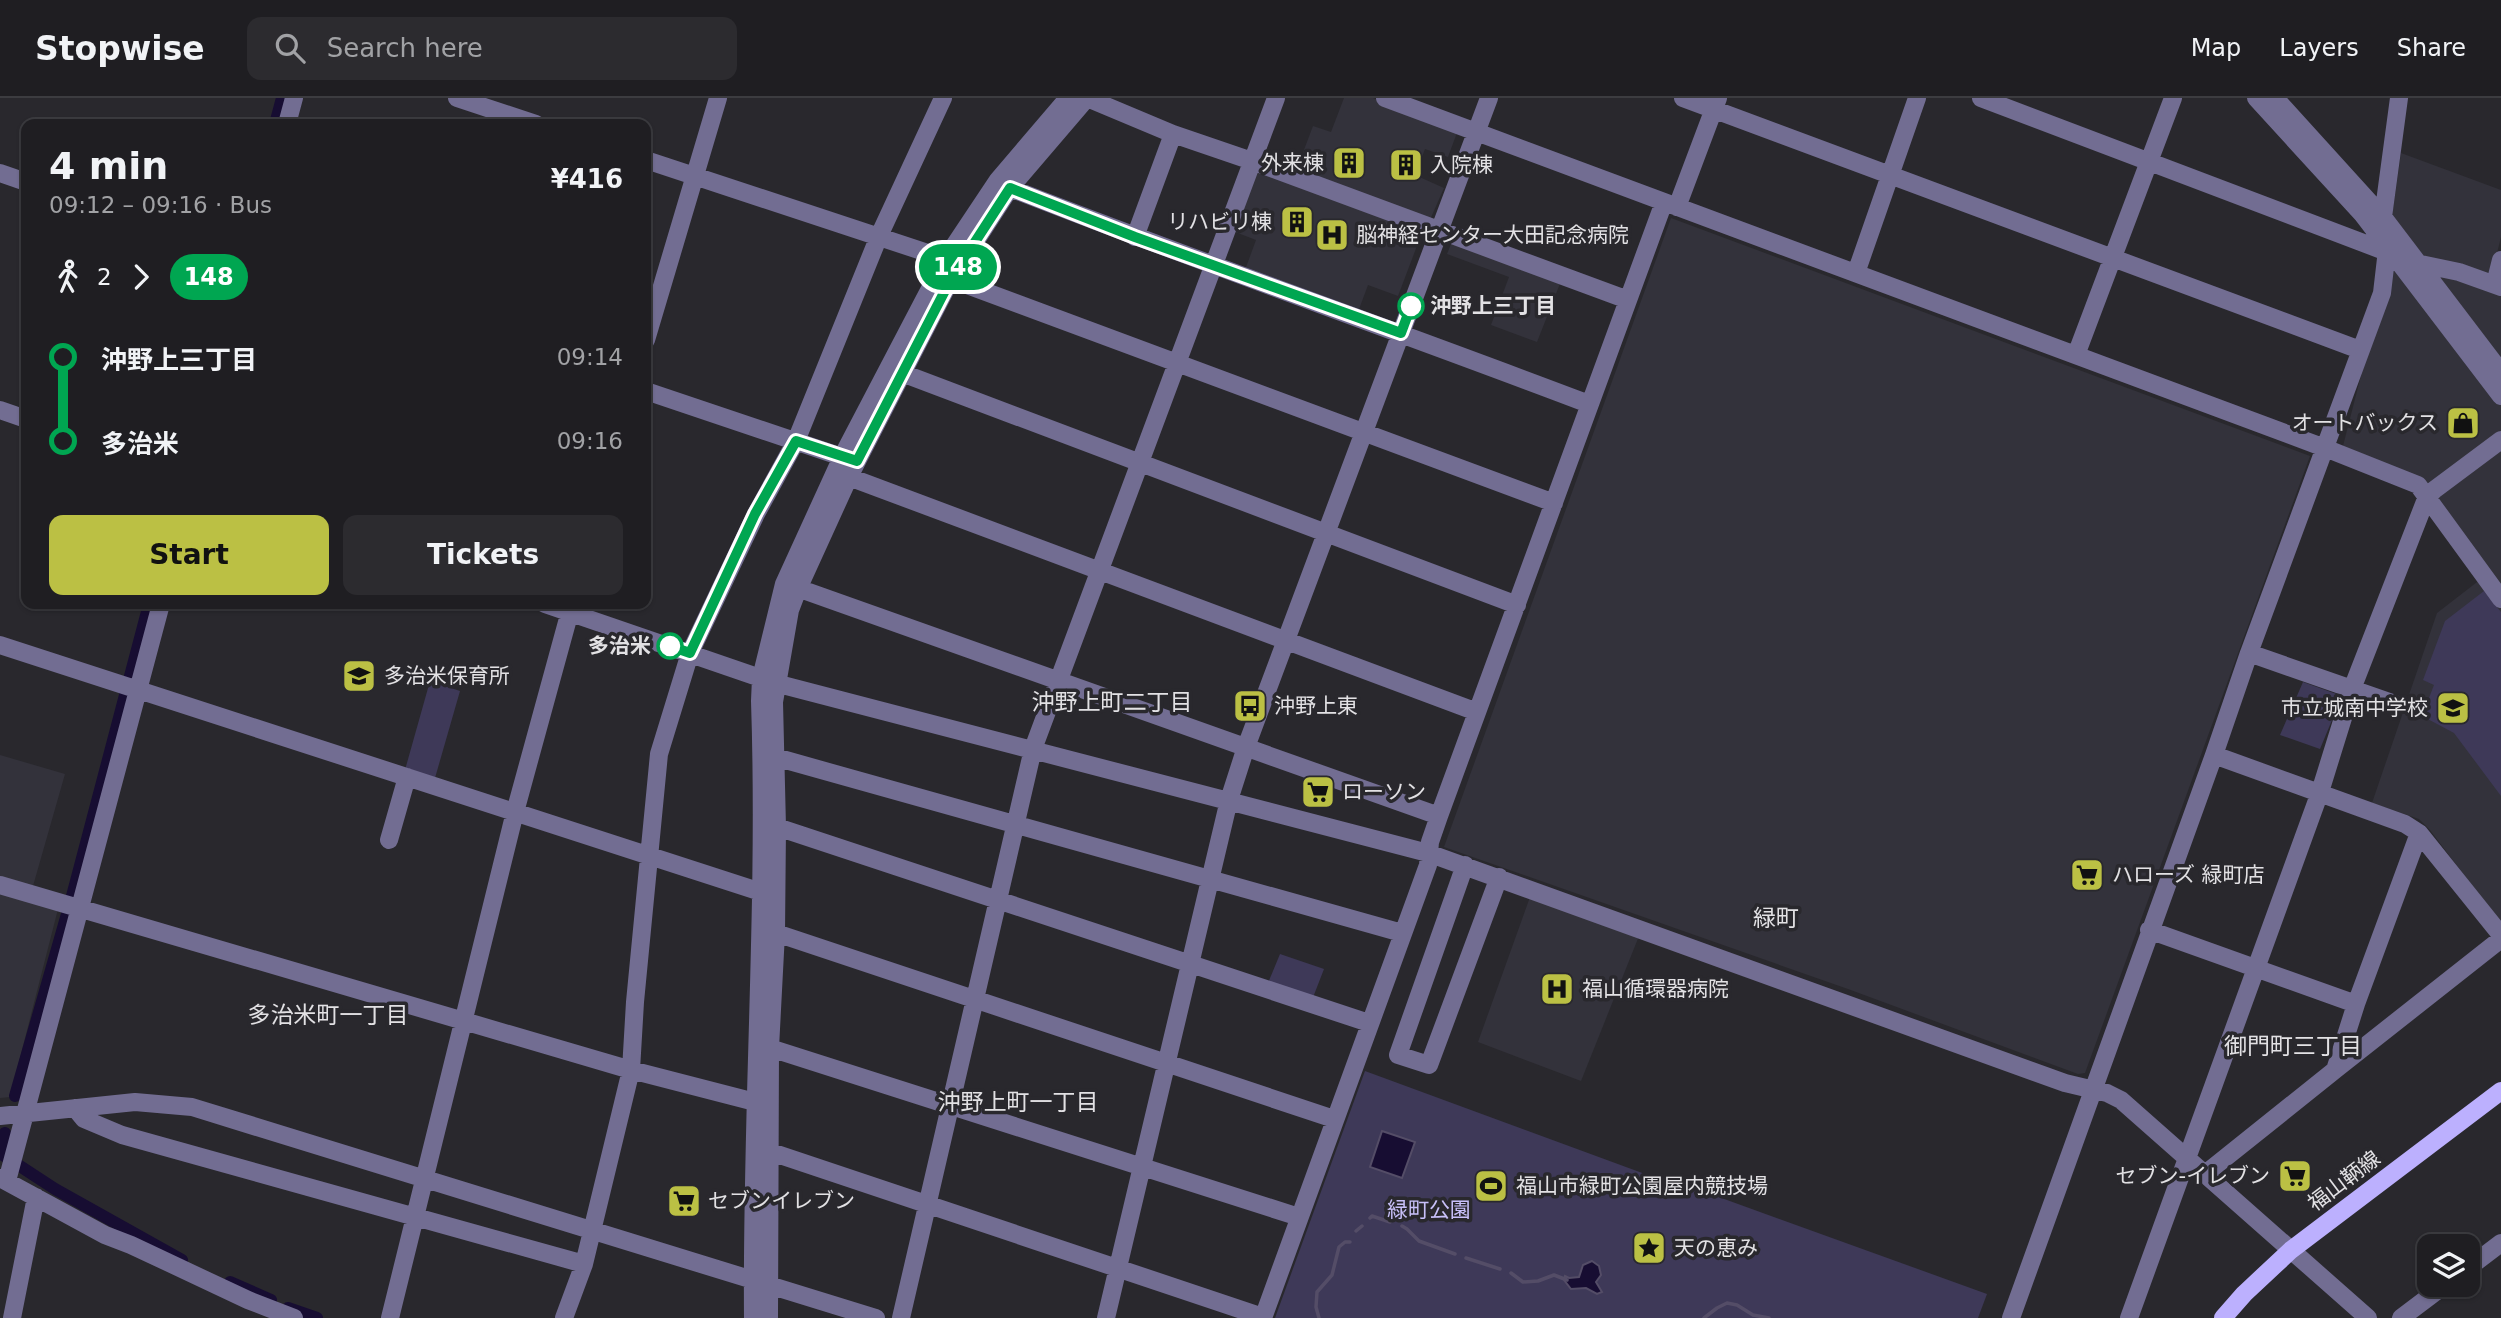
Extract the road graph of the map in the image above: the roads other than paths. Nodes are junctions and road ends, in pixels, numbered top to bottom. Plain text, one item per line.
1 (294, 98) edge
2 (457, 98) edge
3 (718, 98) edge
4 (943, 98) edge
5 (1068, 98) edge
6 (1087, 98) edge
7 (1276, 98) edge
8 (1385, 98) edge
9 (1489, 98) edge
10 (1683, 98) edge
11 (1917, 98) edge
12 (1981, 98) edge
13 (2173, 98) edge
14 (2256, 98) edge
15 (2274, 98) edge
16 (2399, 98) edge
17 (1716, 104) edge
18 (288, 119) edge
19 (521, 119) edge
20 (1477, 132) junction
21 (1173, 134) junction
22 (1252, 161) junction
23 (651, 162) edge
24 (2151, 162) junction
25 (0, 173) edge
26 (1890, 176) junction
27 (694, 177) junction
28 (21, 179) edge
29 (1010, 188) junction
30 (1671, 205) junction
31 (2383, 217) junction
32 (1439, 230) junction
33 (879, 236) junction
34 (1135, 237) junction
35 (2387, 250) junction
36 (2113, 259) junction
37 (2501, 260) edge
38 (2416, 263) junction
39 (1213, 264) junction
40 (952, 265) junction
41 (1856, 273) junction
42 (2498, 285) edge
43 (1628, 300) junction
44 (651, 323) edge
45 (1401, 333) junction
46 (2360, 350) junction
47 (2076, 355) junction
48 (1176, 363) junction
49 (2501, 372) edge
50 (902, 373) junction
51 (651, 393) edge
52 (2501, 396) edge
53 (1589, 404) junction
54 (0, 410) edge
55 (21, 417) edge
56 (1364, 432) junction
57 (2501, 440) edge
58 (796, 441) junction
59 (2325, 448) junction
60 (849, 463) junction
61 (1140, 464) junction
62 (2426, 499) junction
63 (1553, 503) junction
64 (1326, 534) junction
65 (1100, 571) junction
66 (791, 586) junction
67 (2501, 599) edge
68 (1517, 605) junction
69 (159, 609) edge
70 (571, 609) edge
71 (574, 609) edge
72 (1286, 641) junction
73 (0, 645) edge
74 (690, 653) junction
75 (2249, 653) junction
76 (768, 680) junction
77 (1058, 682) junction
78 (131, 688) junction
79 (2352, 689) junction
80 (2395, 704) dead end
81 (1477, 712) junction
82 (1246, 747) junction
83 (1033, 749) junction
84 (2214, 755) junction
85 (775, 757) junction
86 (407, 777) junction
87 (2320, 792) junction
88 (1229, 800) junction
89 (515, 813) junction
90 (1439, 816) junction
91 (1017, 825) junction
92 (777, 827) junction
93 (2419, 833) junction
94 (389, 840) dead end
95 (1428, 853) junction
96 (649, 855) junction
97 (1465, 866) junction
98 (1499, 877) junction
99 (1209, 879) junction
100 (0, 885) edge
101 (769, 894) junction
102 (999, 900) junction
103 (74, 906) junction
104 (2149, 930) junction
105 (776, 933) junction
106 (1402, 933) junction
107 (2501, 937) edge
108 (1190, 963) junction
109 (2255, 969) junction
110 (975, 1000) junction
111 (2356, 1004) junction
112 (463, 1020) junction
113 (1369, 1023) junction
114 (770, 1048) junction
115 (1168, 1064) junction
116 (631, 1070) junction
117 (2335, 1070) junction
118 (2092, 1090) junction
119 (2501, 1091) edge
120 (755, 1102) junction
121 (951, 1106) junction
122 (75, 1108) junction
123 (26, 1112) junction
124 (0, 1116) edge
125 (1334, 1119) junction
126 (761, 1149) junction
127 (2185, 1157) junction
128 (1142, 1165) junction
129 (6, 1174) edge
130 (2205, 1174) junction
131 (424, 1178) junction
132 (36, 1197) junction
133 (928, 1204) junction
134 (416, 1216) junction
135 (1299, 1217) junction
136 (592, 1231) junction
137 (2501, 1243) edge
138 (2291, 1250) junction
139 (2480, 1259) edge
140 (584, 1264) junction
141 (1118, 1268) junction
142 (760, 1283) junction
143 (2429, 1297) edge
144 (248, 1300) junction
145 (2357, 1315) edge
146 (1263, 1317) edge
147 (12, 1318) edge
148 (244, 1318) edge
149 (294, 1318) edge
150 (390, 1318) edge
151 (565, 1318) edge
152 (753, 1318) edge
153 (769, 1318) edge
154 (876, 1318) edge
155 (901, 1318) edge
156 (1106, 1318) edge
157 (2011, 1318) edge
158 (2129, 1318) edge
159 (2223, 1318) edge
160 (2401, 1318) edge

1 - 18 street
2 - 19 street
3 - 27 street
4 - 33 street
5 - 40 street
6 - 21 street
6 - 29 street
7 - 22 street
8 - 20 street
9 - 20 street
10 - 17 street
11 - 26 street
12 - 24 street
13 - 24 street
14 - 35 street
15 - 31 street
16 - 31 street
17 - 26 street
17 - 30 street
20 - 30 street
20 - 32 street
21 - 22 street
21 - 34 street
22 - 32 street
22 - 39 street
23 - 27 street
24 - 35 street
24 - 36 street
25 - 28 street
26 - 36 street
26 - 41 street
27 - 33 street
27 - 44 street
29 - 34 street
29 - 40 street
30 - 41 street
30 - 43 street
31 - 35 street
31 - 38 street
32 - 43 street
32 - 45 street
33 - 40 street
33 - 58 street
34 - 39 street
35 - 38 street
35 - 46 street
35 - 52 street
36 - 46 street
36 - 47 street
37 - 42 street
38 - 42 street
38 - 49 street
39 - 45 street
39 - 48 street
40 - 48 street
40 - 50 street
40 - 60 street
41 - 47 street
43 - 53 street
45 - 53 street
45 - 56 street
46 - 59 street
47 - 59 street
48 - 56 street
48 - 61 street
50 - 60 street
50 - 61 street
51 - 58 street
53 - 63 street
54 - 55 street
56 - 63 street
56 - 64 street
57 - 62 street
58 - 60 street
58 - 74 street
59 - 62 street
59 - 75 street
60 - 65 street
60 - 66 street
61 - 64 street
61 - 65 street
62 - 67 street
62 - 79 street
63 - 68 street
64 - 68 street
64 - 72 street
65 - 72 street
65 - 77 street
66 - 76 street
66 - 77 street
68 - 81 street
69 - 78 street
70 - 89 street
71 - 74 street
72 - 81 street
72 - 82 street
73 - 78 street
74 - 76 street
74 - 96 street
75 - 79 street
75 - 84 street
76 - 83 street
76 - 85 street
76 - 101 street
77 - 82 street
77 - 83 street
78 - 86 street
78 - 103 street
79 - 80 street
79 - 87 street
81 - 90 street
82 - 88 street
82 - 90 street
83 - 88 street
83 - 91 street
84 - 87 street
84 - 104 street
85 - 91 street
85 - 92 street
86 - 89 street
86 - 94 street
87 - 93 street
87 - 109 street
88 - 95 street
88 - 99 street
89 - 96 street
89 - 112 street
90 - 95 street
91 - 99 street
91 - 102 street
92 - 101 street
92 - 102 street
93 - 107 street
93 - 111 street
95 - 97 street
95 - 106 street
96 - 101 street
96 - 116 street
97 - 98 street
97 - 98 street
98 - 118 street
99 - 106 street
99 - 108 street
100 - 103 street
101 - 105 street
101 - 120 street
102 - 108 street
102 - 110 street
103 - 112 street
103 - 123 street
104 - 109 street
104 - 118 street
105 - 110 street
105 - 114 street
106 - 113 street
107 - 117 street
108 - 113 street
108 - 115 street
109 - 111 street
109 - 127 street
110 - 115 street
110 - 121 street
111 - 117 street
112 - 116 street
112 - 131 street
113 - 125 street
114 - 121 street
114 - 126 street
115 - 125 street
115 - 128 street
116 - 120 street
116 - 136 street
117 - 130 street
118 - 127 street
118 - 157 street
119 - 138 main road, 福山鞆線
120 - 126 street
121 - 128 street
121 - 133 street
122 - 123 street
122 - 131 street
122 - 134 street
123 - 124 street
123 - 129 street
125 - 135 street
126 - 133 street
126 - 142 street
127 - 130 street
127 - 158 street
128 - 135 street
128 - 141 street
129 - 132 street
130 - 138 street
131 - 134 street
131 - 136 street
132 - 144 street
132 - 147 street
133 - 141 street
133 - 155 street
134 - 140 street
134 - 150 street
135 - 146 street
136 - 140 street
136 - 142 street
137 - 139 street
138 - 145 street
138 - 159 main road, 福山鞆線
140 - 151 street
141 - 146 street
141 - 156 street
142 - 152 street
142 - 153 street
142 - 154 street
143 - 160 street
144 - 148 street
144 - 149 street

